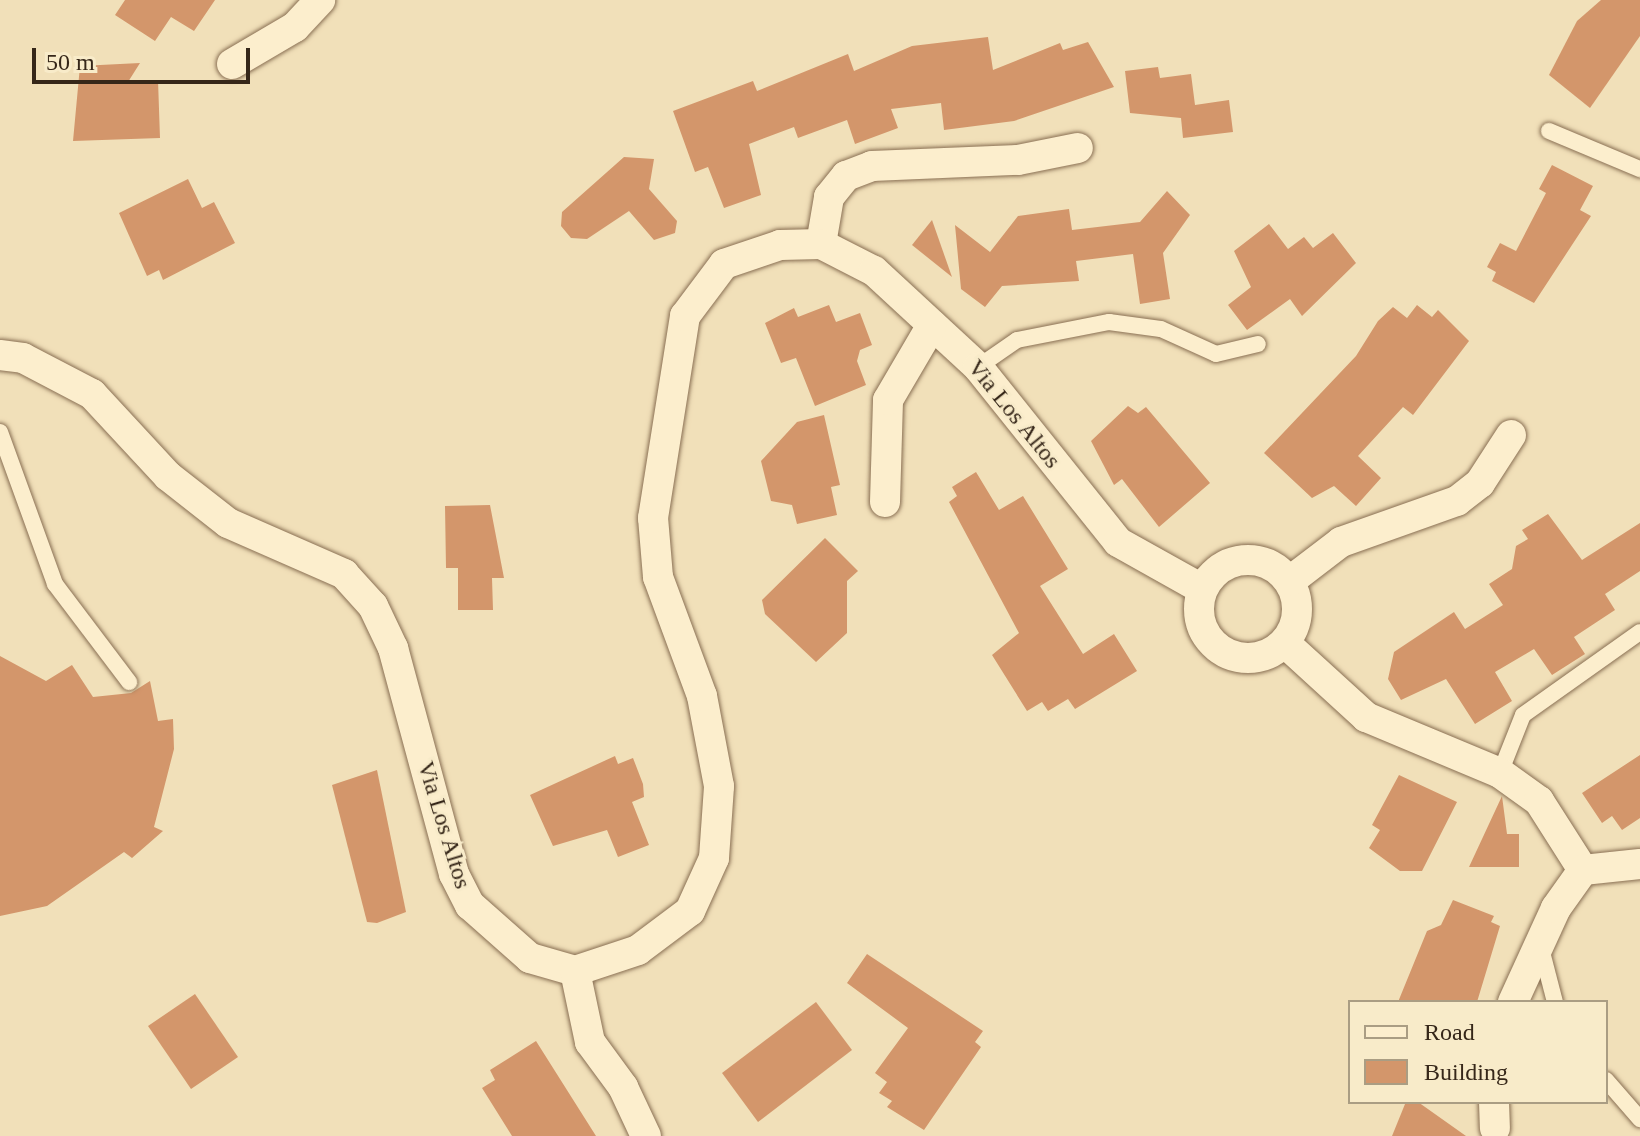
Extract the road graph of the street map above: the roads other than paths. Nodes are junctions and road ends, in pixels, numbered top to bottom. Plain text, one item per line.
1 (320, 0) edge
2 (232, 64) dead end
3 (1549, 131) dead end
4 (1078, 148) dead end
5 (1640, 169) edge
6 (821, 244) junction
7 (932, 325) junction
8 (1258, 344) dead end
9 (0, 355) edge
10 (978, 367) junction
11 (0, 432) edge
12 (1511, 435) dead end
13 (885, 502) dead end
14 (1290, 581) junction
15 (1202, 589) junction
16 (1640, 632) edge
17 (1285, 643) junction
18 (129, 682) dead end
19 (1500, 773) junction
20 (1640, 864) edge
21 (1583, 870) junction
22 (1540, 943) junction
23 (575, 971) junction
24 (1514, 1000) edge
25 (1554, 1000) edge
26 (1608, 1082) edge
27 (1640, 1119) edge
28 (646, 1136) edge

1 - 2 street
3 - 5 lane
4 - 6 street
6 - 7 street, Via Los Altos
6 - 23 street, Via Los Altos
7 - 10 street, Via Los Altos
7 - 13 street
8 - 10 lane
9 - 23 street, Via Los Altos
10 - 15 street, Via Los Altos
11 - 18 lane
12 - 14 street
14 - 15 street
14 - 17 street
15 - 17 street
16 - 19 lane
17 - 19 street
19 - 21 street
20 - 21 street
21 - 22 street
22 - 24 street
22 - 25 lane
23 - 28 street
26 - 27 lane

